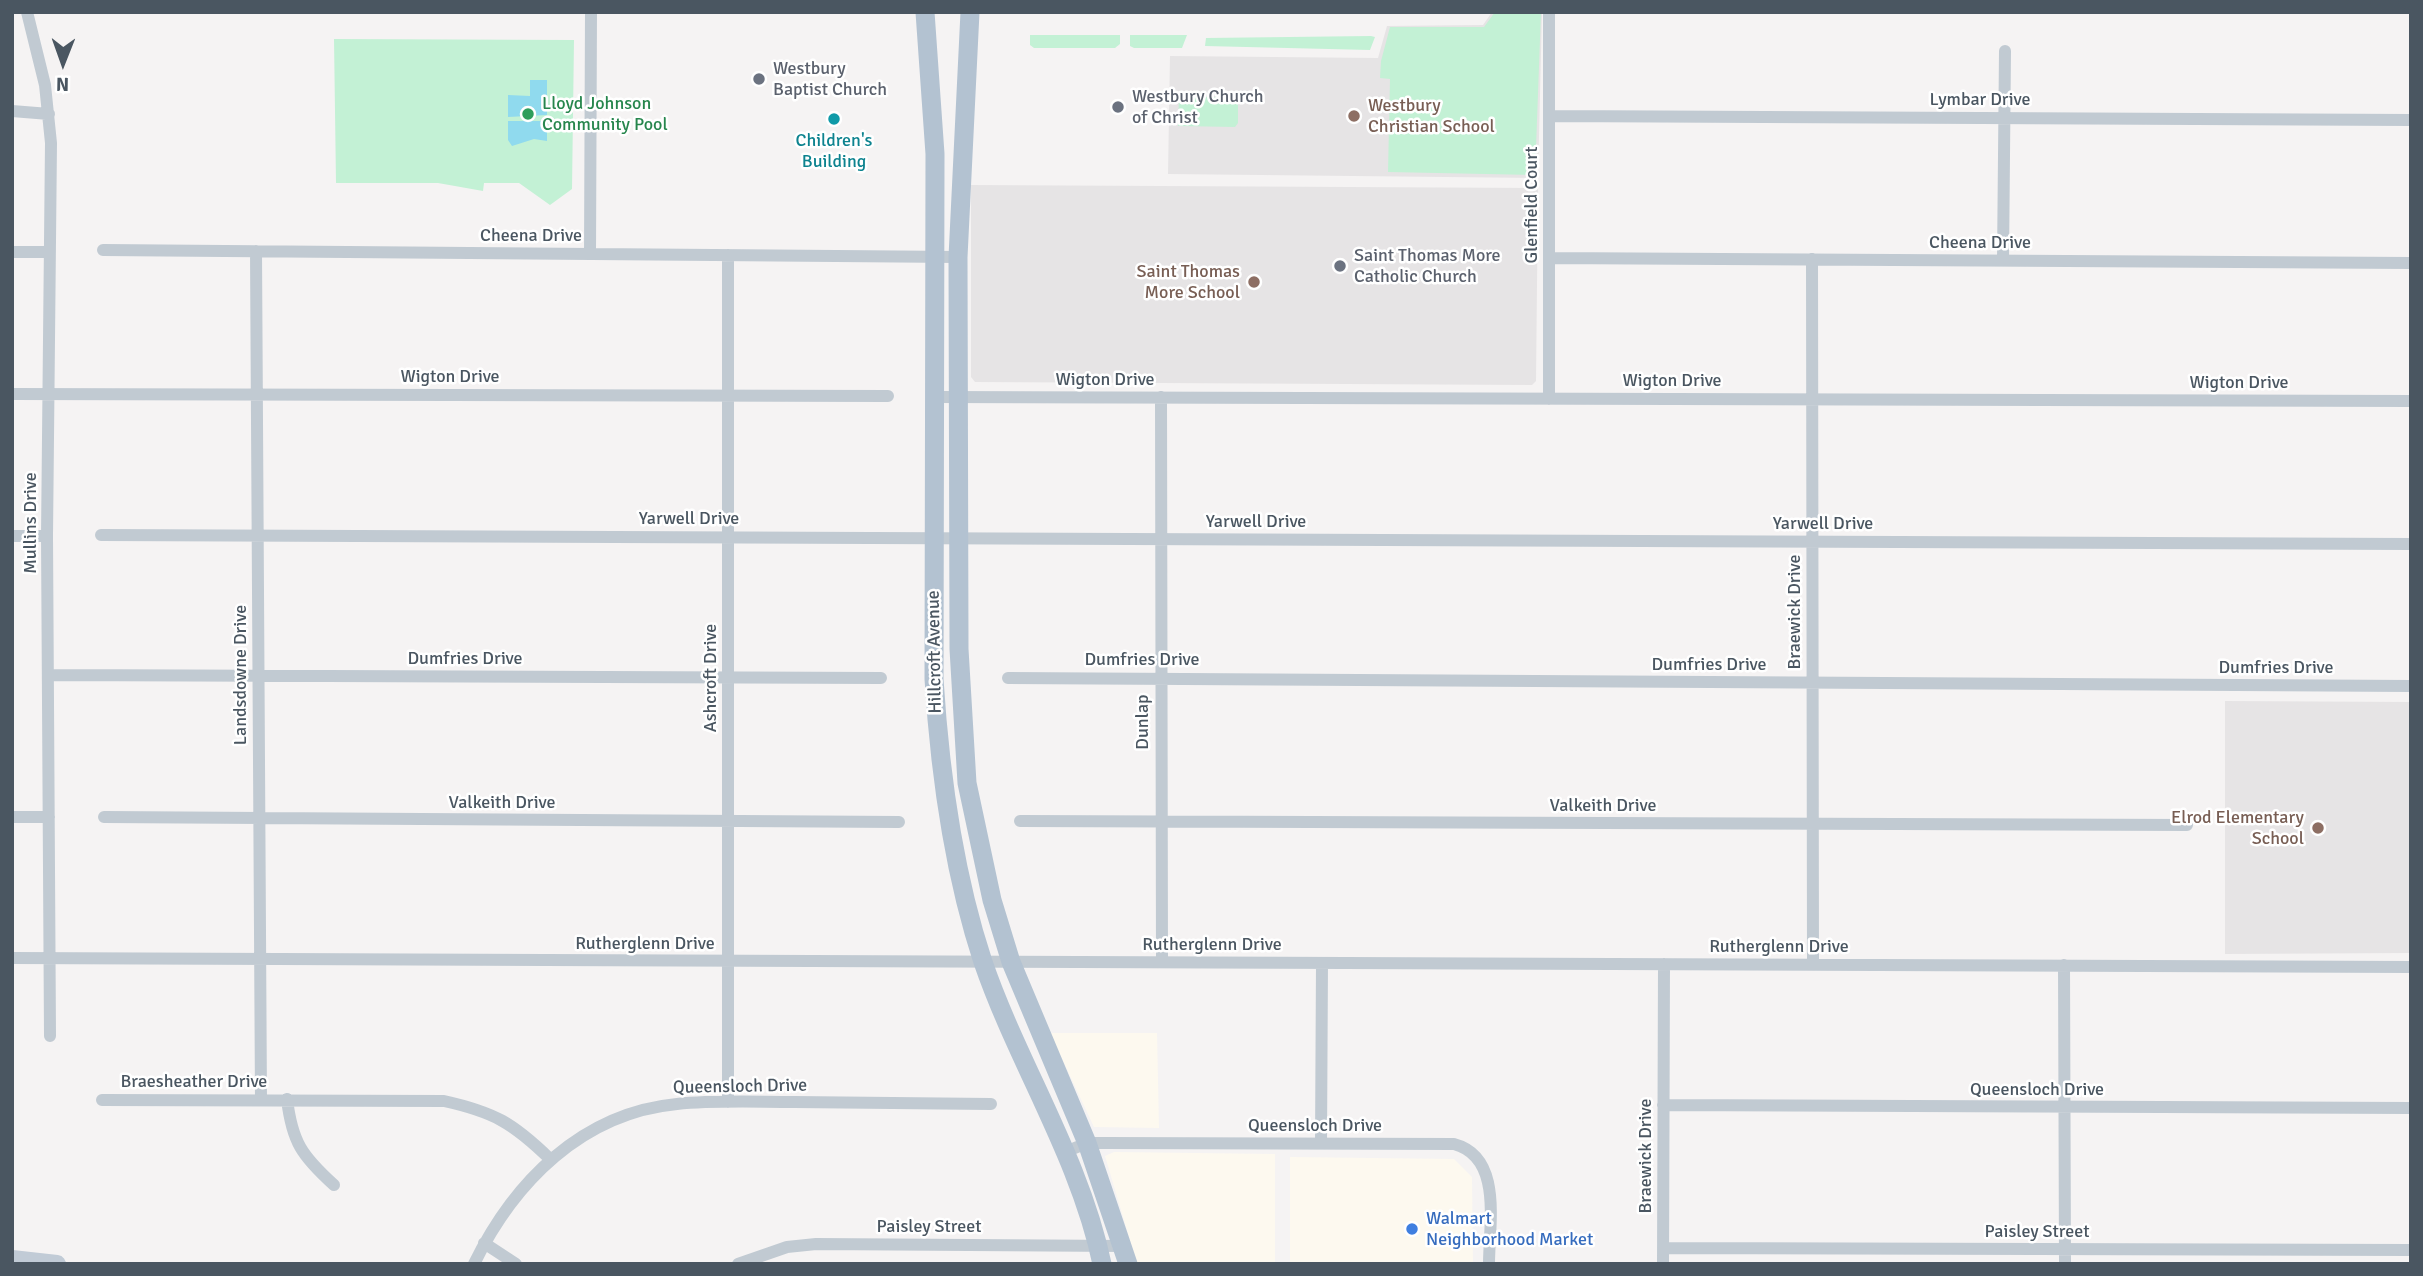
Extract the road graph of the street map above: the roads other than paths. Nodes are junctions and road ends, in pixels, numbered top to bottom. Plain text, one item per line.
1 (27, 12) edge
2 (591, 12) edge
3 (925, 12) edge
4 (970, 12) edge
5 (1549, 12) edge
6 (2005, 51) dead end
7 (12, 111) edge
8 (49, 114) junction
9 (1549, 116) junction
10 (2004, 118) junction
11 (2411, 120) edge
12 (103, 250) dead end
13 (256, 251) junction
14 (12, 252) edge
15 (49, 252) junction
16 (590, 254) junction
17 (728, 255) junction
18 (934, 257) junction
19 (958, 257) junction
20 (1549, 258) junction
21 (1812, 259) junction
22 (2003, 260) junction
23 (2411, 263) edge
24 (12, 394) edge
25 (50, 394) junction
26 (257, 394) junction
27 (728, 396) junction
28 (888, 396) dead end
29 (934, 397) junction
30 (960, 397) junction
31 (1161, 397) junction
32 (1549, 399) junction
33 (1812, 399) junction
34 (2411, 401) edge
35 (101, 535) dead end
36 (258, 535) junction
37 (12, 536) edge
38 (47, 536) junction
39 (728, 537) junction
40 (933, 538) junction
41 (959, 538) junction
42 (1161, 539) junction
43 (1812, 542) junction
44 (2411, 544) edge
45 (49, 675) junction
46 (258, 676) junction
47 (728, 678) junction
48 (881, 678) dead end
49 (1008, 678) dead end
50 (1160, 678) junction
51 (1813, 683) junction
52 (2411, 686) edge
53 (12, 817) edge
54 (49, 817) junction
55 (104, 817) dead end
56 (259, 819) junction
57 (1020, 821) dead end
58 (728, 822) junction
59 (899, 822) dead end
60 (1161, 822) junction
61 (1813, 824) junction
62 (2187, 825) dead end
63 (12, 958) edge
64 (49, 958) junction
65 (260, 959) junction
66 (728, 962) junction
67 (983, 962) junction
68 (1011, 962) junction
69 (1163, 962) junction
70 (1322, 963) junction
71 (1664, 964) junction
72 (1813, 965) junction
73 (2064, 965) junction
74 (2411, 967) edge
75 (50, 1036) dead end
76 (102, 1100) dead end
77 (261, 1100) junction
78 (287, 1100) junction
79 (728, 1102) junction
80 (991, 1104) dead end
81 (1663, 1105) junction
82 (2063, 1108) junction
83 (2411, 1108) edge
84 (1087, 1143) junction
85 (1321, 1143) junction
86 (1065, 1152) junction
87 (550, 1158) junction
88 (334, 1185) dead end
89 (484, 1243) junction
90 (1663, 1248) junction
91 (2065, 1250) junction
92 (2411, 1250) edge
93 (1100, 1255) edge
94 (1125, 1255) edge
95 (12, 1259) edge
96 (57, 1264) edge
97 (474, 1264) edge
98 (516, 1264) edge
99 (738, 1264) edge
100 (1489, 1264) edge
101 (1663, 1264) edge
102 (2065, 1264) edge

1 - 8 street, Mullins Drive
2 - 16 street
3 - 18 main road, Hillcroft Avenue
4 - 19 main road, Hillcroft Avenue
5 - 9 street, Glenfield Court
6 - 10 street
7 - 8 street
8 - 15 street, Mullins Drive
9 - 10 street, Lymbar Drive
9 - 20 street, Glenfield Court
10 - 11 street, Lymbar Drive
10 - 22 street
12 - 13 street, Cheena Drive
13 - 16 street, Cheena Drive
13 - 26 street, Landsdowne Drive
14 - 15 street
15 - 25 street, Mullins Drive
16 - 17 street, Cheena Drive
17 - 18 street, Cheena Drive
17 - 27 street, Ashcroft Drive
18 - 19 street, Cheena Drive
18 - 29 main road, Hillcroft Avenue
19 - 30 main road, Hillcroft Avenue
20 - 21 street, Cheena Drive
20 - 32 street, Glenfield Court
21 - 22 street, Cheena Drive
21 - 33 street, Braewick Drive
22 - 23 street, Cheena Drive
24 - 25 street, Wigton Drive
25 - 26 street, Wigton Drive
25 - 38 street, Mullins Drive
26 - 27 street, Wigton Drive
26 - 36 street, Landsdowne Drive
27 - 28 street, Wigton Drive
27 - 39 street, Ashcroft Drive
29 - 30 street, Wigton Drive
29 - 40 main road, Hillcroft Avenue
30 - 31 street, Wigton Drive
30 - 41 main road, Hillcroft Avenue
31 - 32 street, Wigton Drive
31 - 42 street, Dunlap
32 - 33 street, Wigton Drive
33 - 34 street, Wigton Drive
33 - 43 street, Braewick Drive
35 - 36 street, Yarwell Drive
36 - 39 street, Yarwell Drive
36 - 46 street, Landsdowne Drive
37 - 38 street
38 - 45 street, Mullins Drive
39 - 40 street, Yarwell Drive
39 - 47 street, Ashcroft Drive
40 - 41 street, Yarwell Drive
40 - 67 main road, Hillcroft Avenue
41 - 42 street, Yarwell Drive
41 - 68 main road, Hillcroft Avenue
42 - 43 street, Yarwell Drive
42 - 50 street, Dunlap
43 - 44 street, Yarwell Drive
43 - 51 street, Braewick Drive
45 - 46 street, Dumfries Drive
45 - 54 street, Mullins Drive
46 - 47 street, Dumfries Drive
46 - 56 street, Landsdowne Drive
47 - 48 street, Dumfries Drive
47 - 58 street, Ashcroft Drive
49 - 50 street, Dumfries Drive
50 - 51 street, Dumfries Drive
50 - 60 street, Dunlap
51 - 52 street, Dumfries Drive
51 - 61 street, Braewick Drive
53 - 54 street
54 - 64 street, Mullins Drive
55 - 56 street, Valkeith Drive
56 - 58 street, Valkeith Drive
56 - 65 street, Landsdowne Drive
57 - 60 street, Valkeith Drive
58 - 59 street, Valkeith Drive
58 - 66 street, Ashcroft Drive
60 - 61 street, Valkeith Drive
60 - 69 street, Dunlap
61 - 62 street, Valkeith Drive
61 - 72 street, Braewick Drive
63 - 64 street, Rutherglenn Drive
64 - 65 street, Rutherglenn Drive
64 - 75 street, Mullins Drive
65 - 66 street, Rutherglenn Drive
65 - 77 street, Landsdowne Drive
66 - 67 street, Rutherglenn Drive
66 - 79 street, Ashcroft Drive
67 - 68 street, Rutherglenn Drive
67 - 86 main road, Hillcroft Avenue
68 - 69 street, Rutherglenn Drive
68 - 84 main road, Hillcroft Avenue
69 - 70 street, Rutherglenn Drive
70 - 71 street, Rutherglenn Drive
70 - 85 street
71 - 72 street, Rutherglenn Drive
71 - 81 street, Braewick Drive
72 - 73 street, Rutherglenn Drive
73 - 74 street, Rutherglenn Drive
73 - 82 street
76 - 77 street, Braesheather Drive
77 - 78 street, Braesheather Drive
78 - 87 street, Braesheather Drive
78 - 88 street, Braesheather Drive
79 - 80 street, Queensloch Drive
79 - 87 street, Queensloch Drive
81 - 82 street, Queensloch Drive
81 - 90 street, Braewick Drive
82 - 83 street, Queensloch Drive
82 - 91 street
84 - 85 street, Queensloch Drive
84 - 86 street, Queensloch Drive
84 - 94 main road, Hillcroft Avenue
85 - 100 street, Queensloch Drive
86 - 93 main road, Hillcroft Avenue
87 - 89 street, Queensloch Drive
89 - 97 street, Queensloch Drive
89 - 98 street
90 - 91 street, Paisley Street
90 - 101 street, Braewick Drive
91 - 92 street, Paisley Street
91 - 102 street
93 - 94 street, Paisley Street
93 - 99 street, Paisley Street
95 - 96 main road

